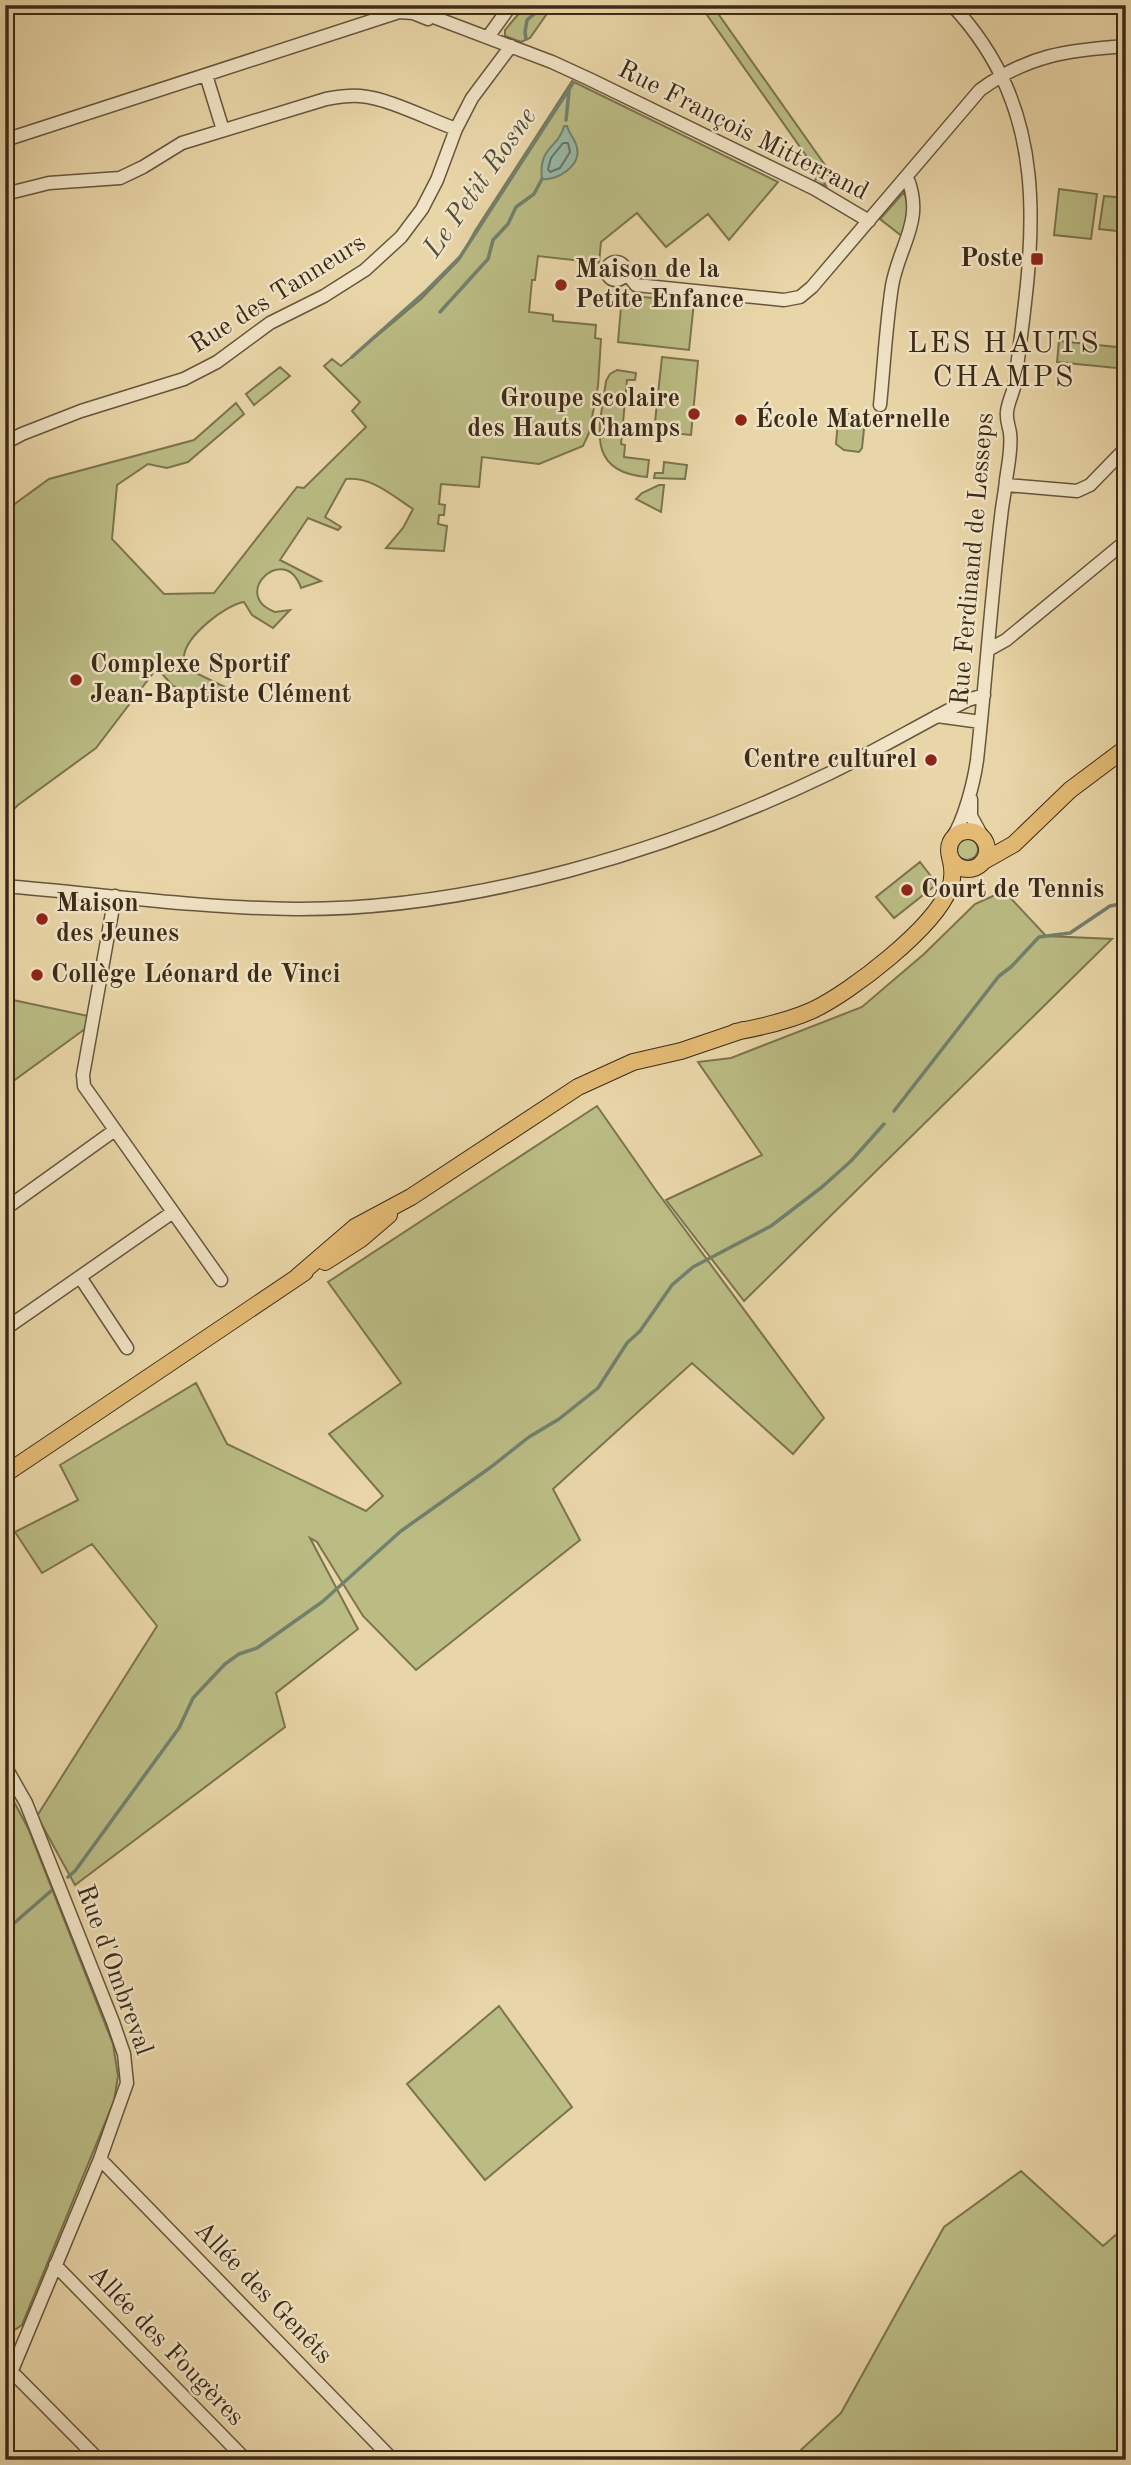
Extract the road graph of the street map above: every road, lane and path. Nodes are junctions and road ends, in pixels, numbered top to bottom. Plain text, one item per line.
1 (395, 5) edge
2 (417, 5) edge
3 (511, 5) edge
4 (952, 5) edge
5 (376, 20) junction
6 (452, 24) junction
7 (488, 37) junction
8 (511, 46) junction
9 (1126, 46) edge
10 (1001, 74) junction
11 (206, 75) junction
12 (456, 129) junction
13 (223, 130) junction
14 (5, 140) edge
15 (907, 177) junction
16 (5, 194) edge
17 (869, 221) junction
18 (625, 271) dead end
19 (880, 405) dead end
20 (5, 443) edge
21 (1126, 448) edge
22 (1006, 485) junction
23 (1126, 541) edge
24 (1025, 625) junction
25 (990, 632) junction
26 (988, 650) junction
27 (984, 695) junction
28 (937, 716) junction
29 (981, 722) junction
30 (1126, 748) edge
31 (973, 781) junction
32 (1038, 822) junction
33 (982, 836) junction
34 (952, 838) junction
35 (950, 858) junction
36 (981, 863) junction
37 (5, 886) edge
38 (115, 896) junction
39 (912, 935) junction
40 (115, 1130) junction
41 (5, 1209) edge
42 (173, 1212) junction
43 (80, 1277) junction
44 (222, 1280) dead end
45 (5, 1329) edge
46 (127, 1348) dead end
47 (5, 1474) edge
48 (5, 1766) edge
49 (100, 2159) junction
50 (54, 2265) junction
51 (12, 2372) junction
52 (5, 2387) edge
53 (99, 2460) edge
54 (246, 2460) edge
55 (393, 2460) edge

1 - 5 street, Rue François Mitterrand
2 - 6 street, Rue François Mitterrand
3 - 7 street
4 - 10 street, Rue Ferdinand de Lesseps
5 - 6 street, Rue François Mitterrand
5 - 11 street, Rue François Mitterrand
6 - 7 street, Rue François Mitterrand
7 - 8 street, Rue François Mitterrand
8 - 12 street, Rue des Tanneurs
8 - 17 street, Rue François Mitterrand
9 - 10 street, Rue François Mitterrand
10 - 15 street, Rue François Mitterrand
10 - 22 street, Rue Ferdinand de Lesseps
11 - 13 street
11 - 14 street, Rue François Mitterrand
12 - 13 street
12 - 20 street, Rue des Tanneurs
13 - 16 street
15 - 17 street, Rue François Mitterrand
15 - 19 street
17 - 18 street
21 - 22 street
22 - 25 street, Rue Ferdinand de Lesseps
23 - 24 street
24 - 25 street
24 - 26 street
25 - 26 street, Rue Ferdinand de Lesseps
26 - 27 street, Rue Ferdinand de Lesseps
27 - 28 street
27 - 29 street, Rue Ferdinand de Lesseps
28 - 29 street
28 - 38 street
29 - 31 street, Rue Ferdinand de Lesseps
30 - 32 main road
31 - 33 street
31 - 34 street, Rue Ferdinand de Lesseps
32 - 33 main road
32 - 36 main road
33 - 34 main road
33 - 36 main road
34 - 35 main road
35 - 36 main road
35 - 39 main road
36 - 39 main road
37 - 38 street
38 - 40 street
39 - 47 main road
40 - 41 street
40 - 42 street
42 - 43 street
42 - 44 street
43 - 45 street
43 - 46 street
48 - 49 street, Rue d'Ombreval
49 - 50 street, Rue d'Ombreval
49 - 55 street, Allée des Genêts
50 - 51 street, Rue d'Ombreval
50 - 54 street, Allée des Fougères
51 - 52 street, Rue d'Ombreval
51 - 53 street

